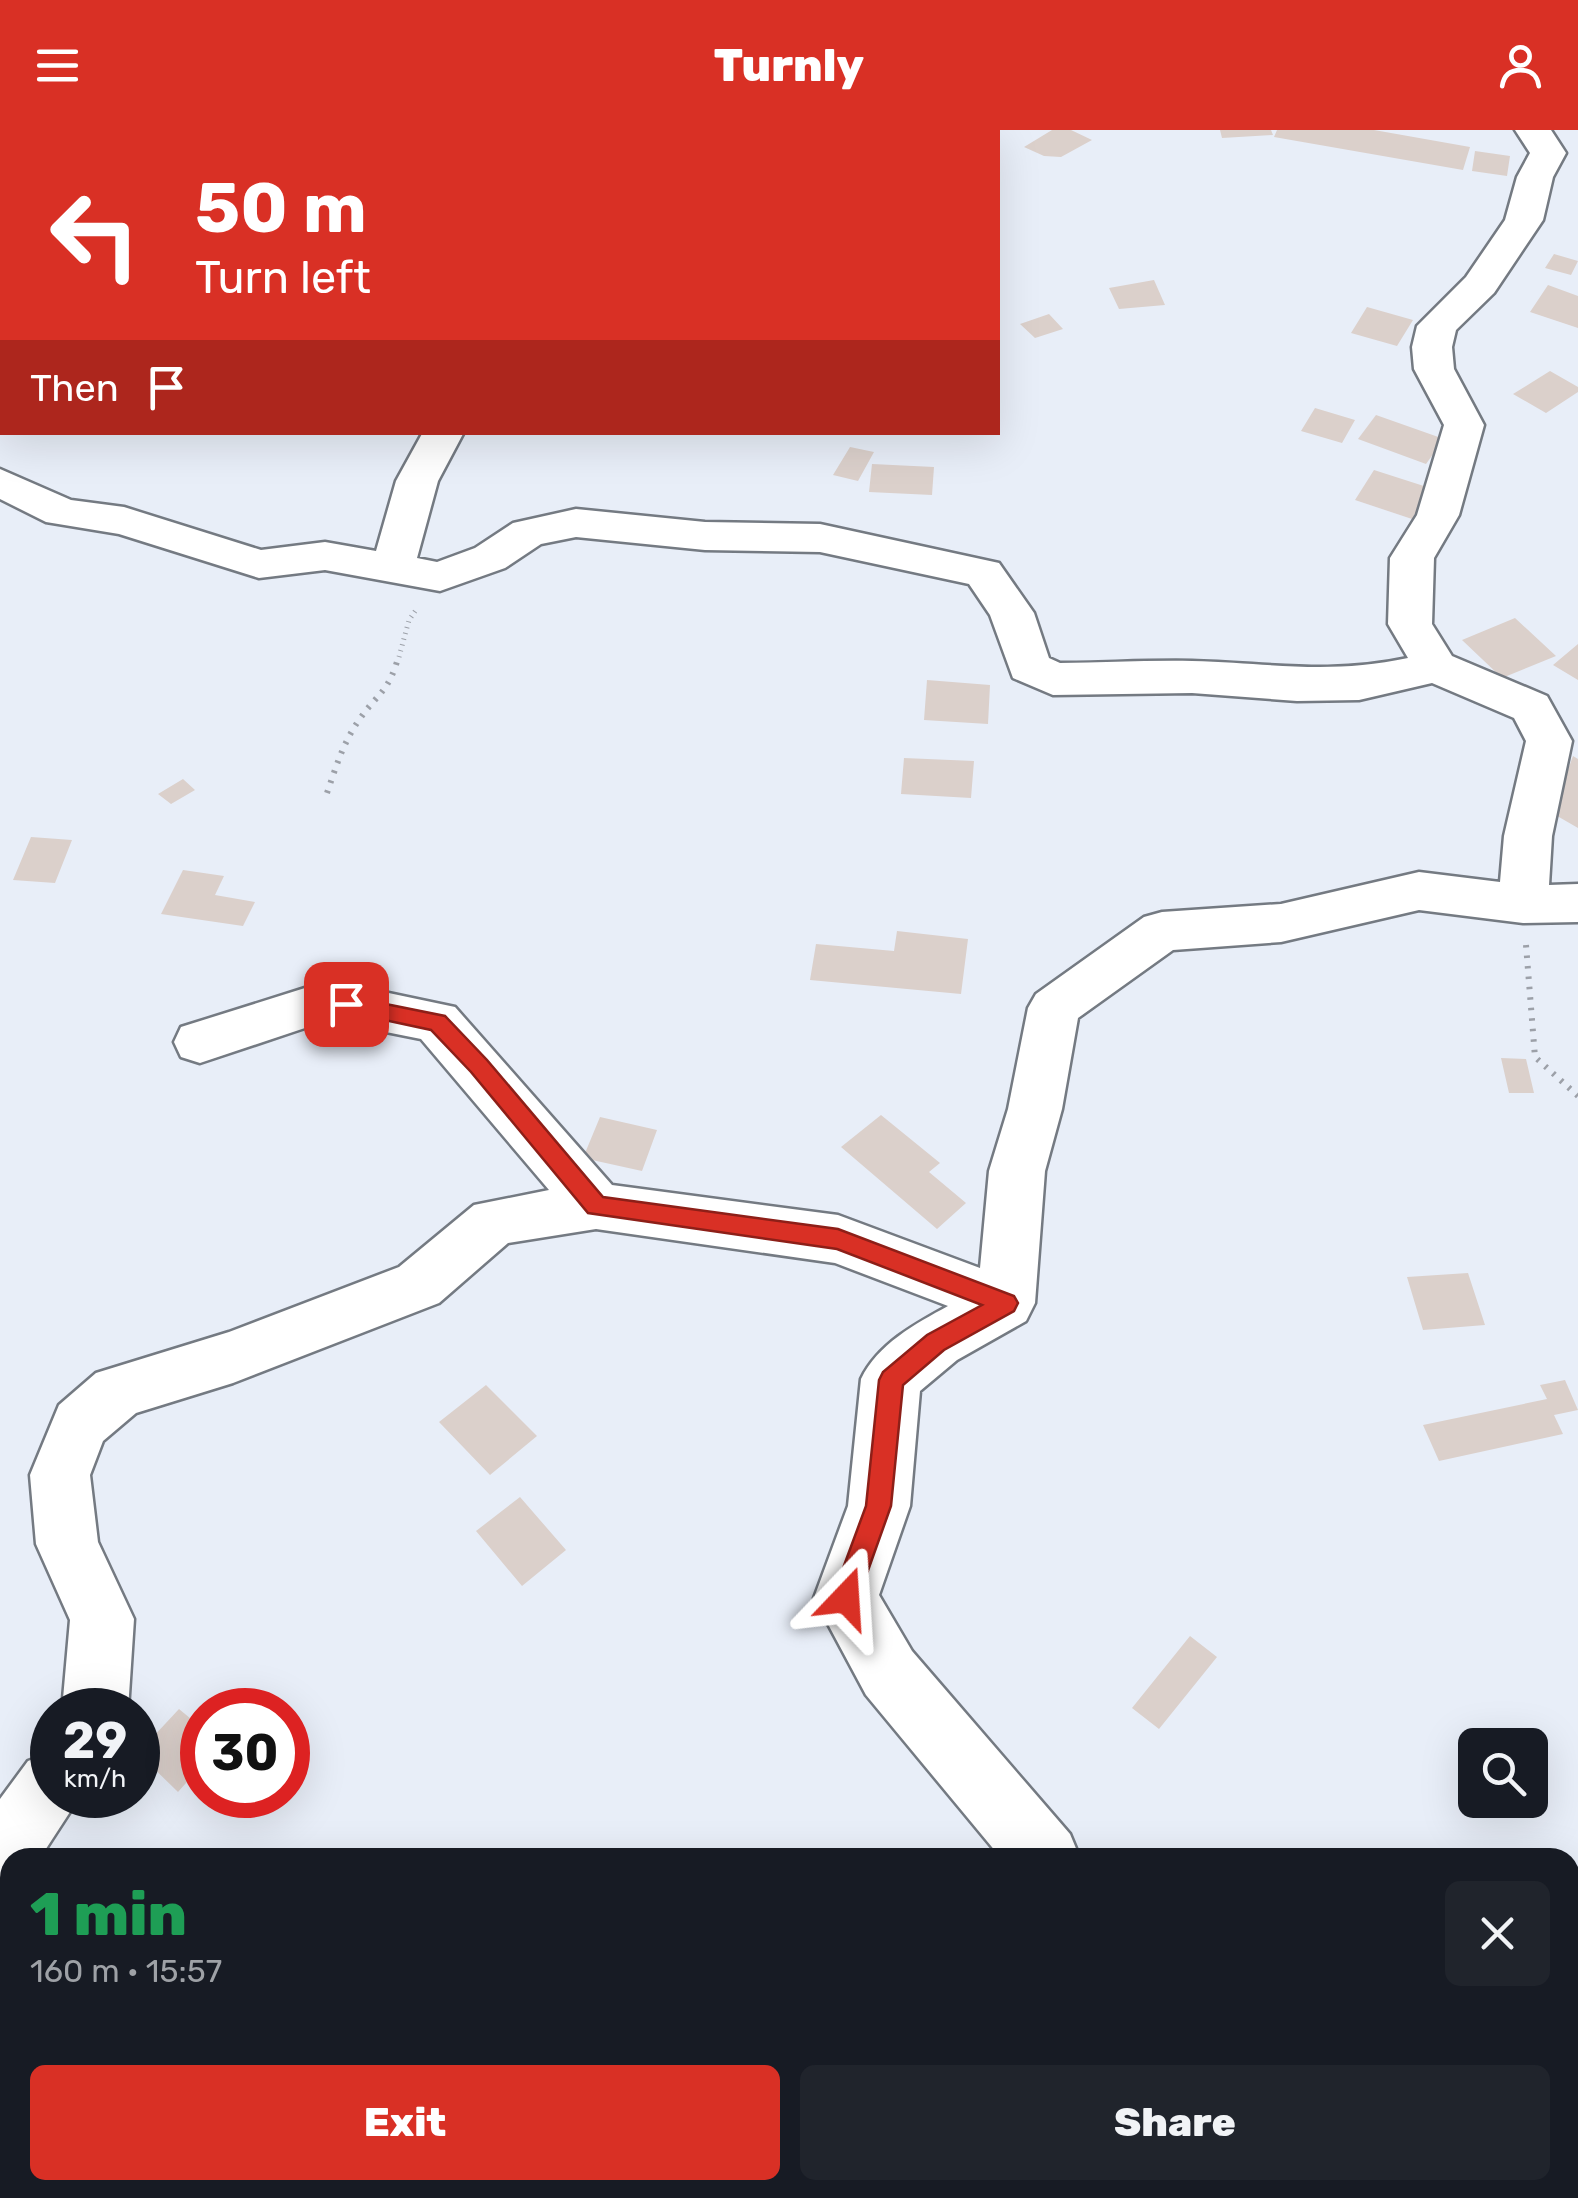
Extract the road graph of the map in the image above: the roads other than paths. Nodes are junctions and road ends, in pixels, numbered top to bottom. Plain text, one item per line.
1 (1534, 130) edge
2 (442, 435) edge
3 (0, 482) edge
4 (392, 571) junction
5 (1436, 666) junction
6 (1578, 903) edge
7 (1523, 904) junction
8 (200, 1042) dead end
9 (596, 1206) junction
10 (1006, 1303) junction
11 (96, 1688) edge
12 (30, 1815) edge
13 (6, 1848) edge
14 (1038, 1848) edge

1 - 5 street
2 - 4 street
3 - 4 street
4 - 5 street
5 - 7 street
6 - 7 street
7 - 10 street
8 - 9 street
9 - 10 street
9 - 11 street
10 - 14 street
12 - 13 street

